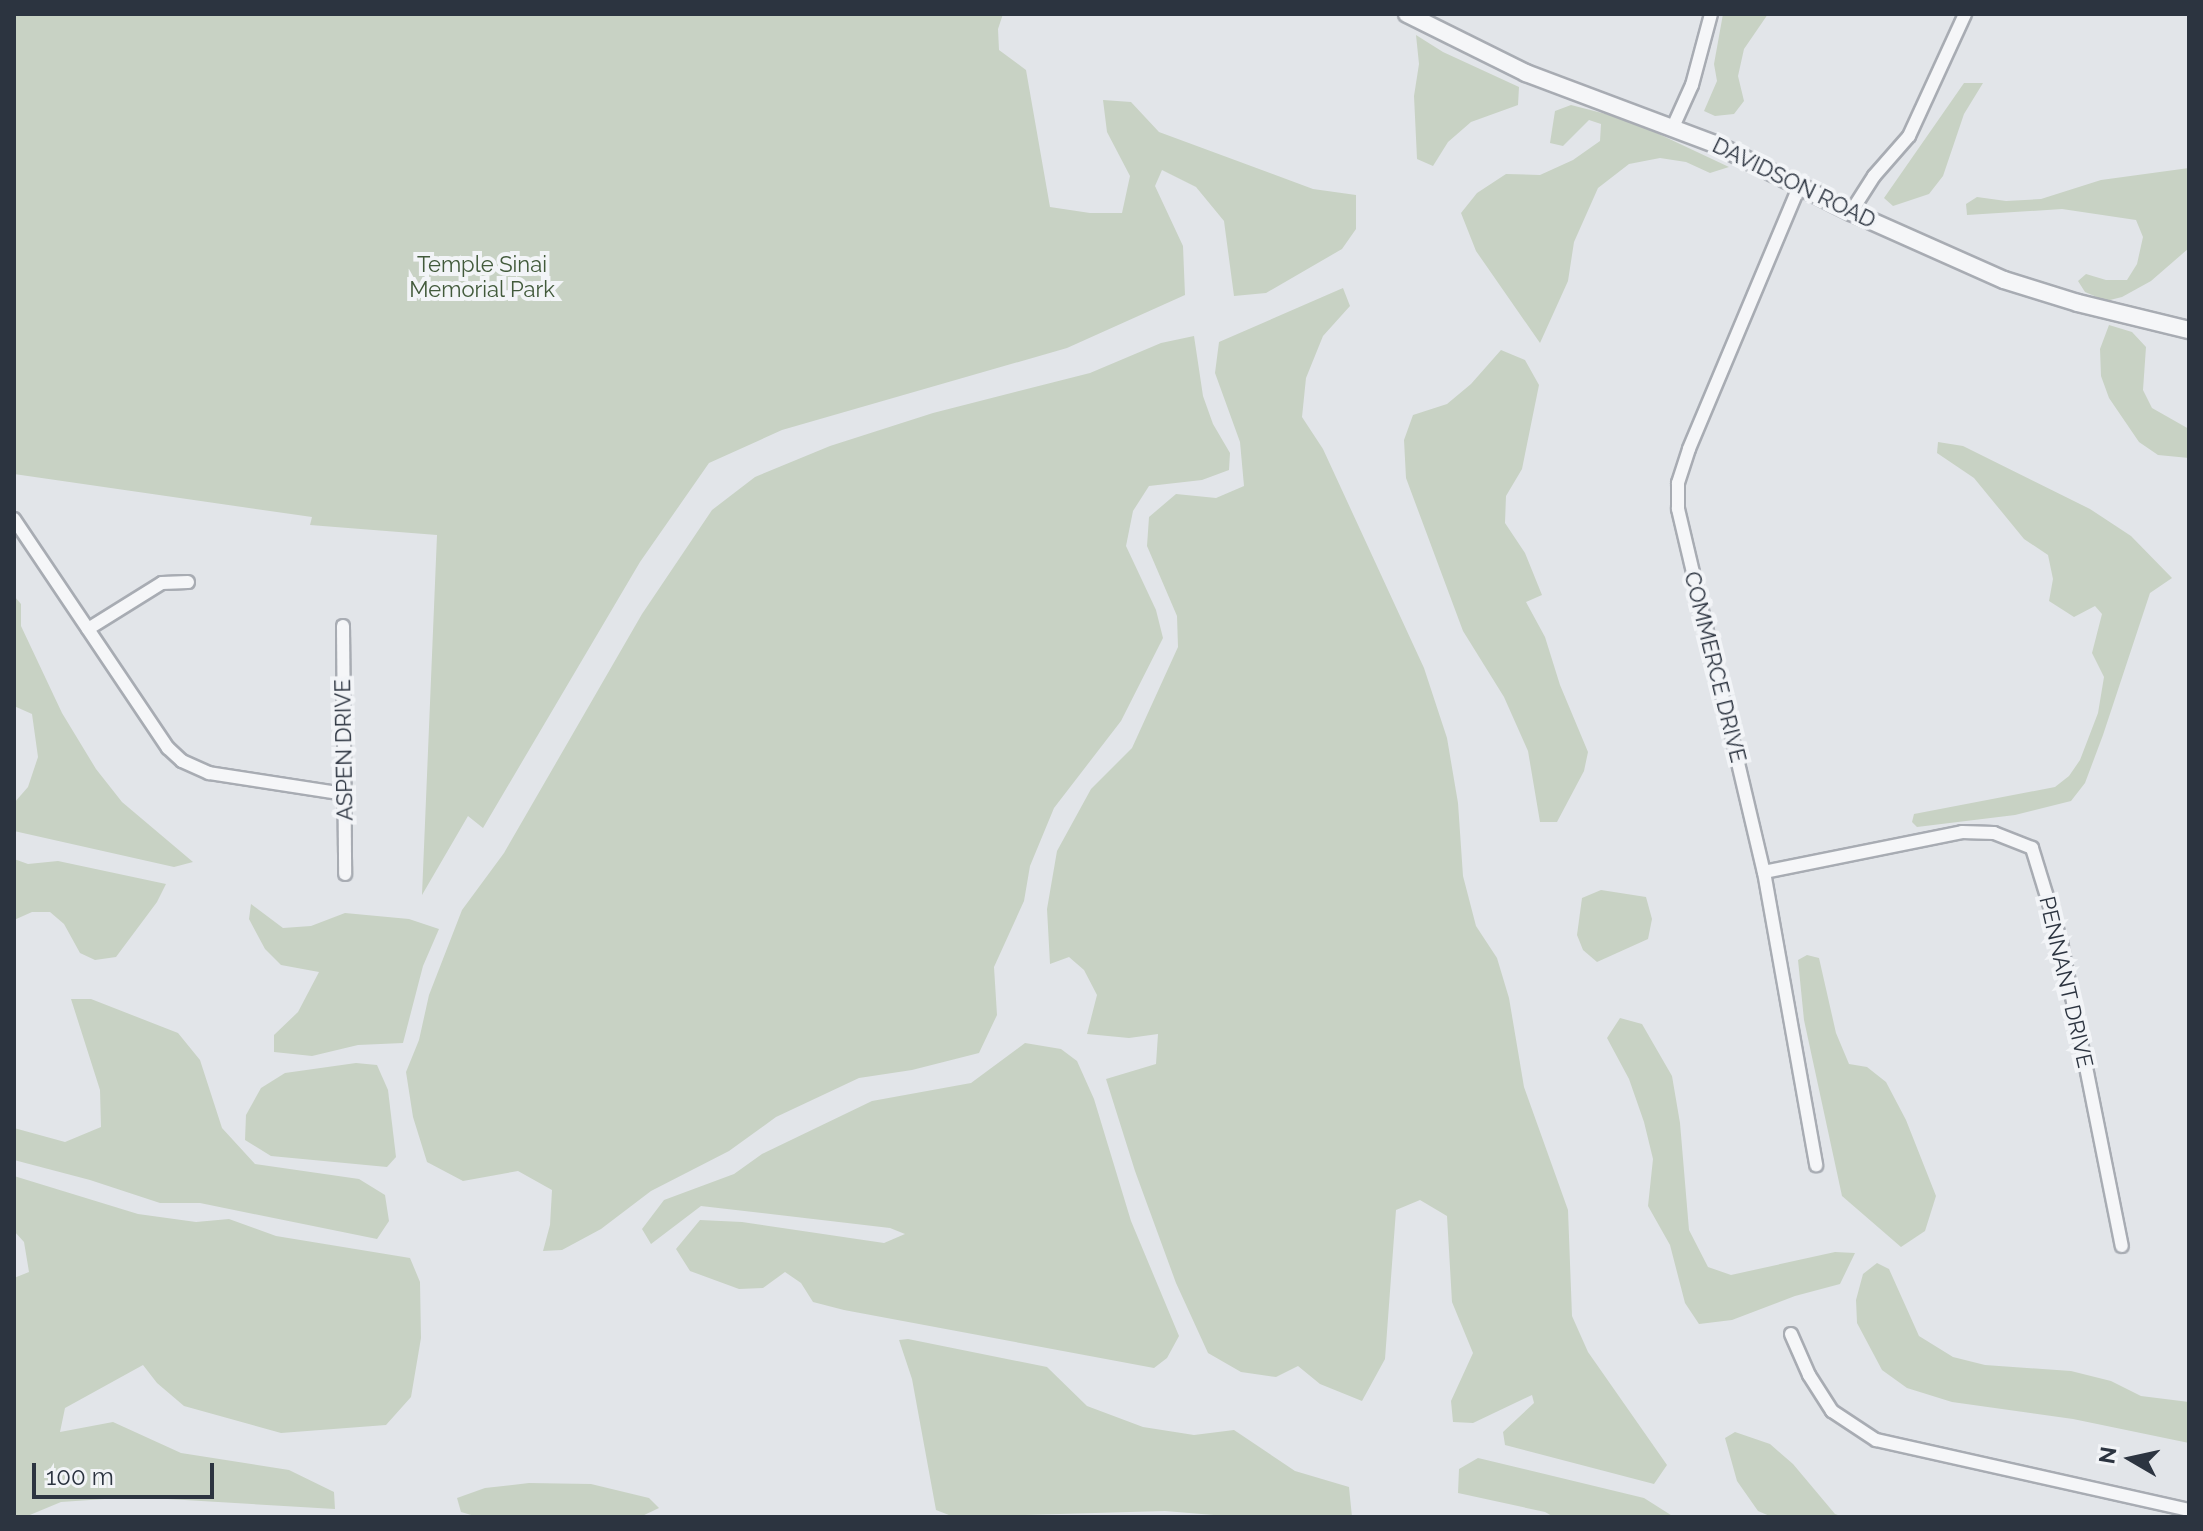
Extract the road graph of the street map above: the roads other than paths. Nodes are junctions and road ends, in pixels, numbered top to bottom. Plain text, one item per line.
1 (1407, 14) edge
2 (1711, 14) edge
3 (1965, 14) edge
4 (1673, 127) junction
5 (1799, 187) junction
6 (1851, 212) junction
7 (2189, 330) edge
8 (14, 519) edge
9 (188, 582) dead end
10 (343, 626) dead end
11 (88, 629) junction
12 (344, 794) junction
13 (1764, 872) junction
14 (345, 874) dead end
15 (1816, 1165) dead end
16 (2122, 1246) dead end
17 (1791, 1334) dead end
18 (2189, 1510) edge

1 - 4 street, DAVIDSON ROAD
2 - 4 street
3 - 6 street
4 - 5 street, DAVIDSON ROAD
5 - 6 street, DAVIDSON ROAD
5 - 13 street, COMMERCE DRIVE
6 - 7 street, DAVIDSON ROAD
8 - 11 street
9 - 11 street
10 - 12 street, ASPEN DRIVE
11 - 12 street
12 - 14 street, ASPEN DRIVE
13 - 15 street, COMMERCE DRIVE
13 - 16 street, PENNANT DRIVE
17 - 18 street

